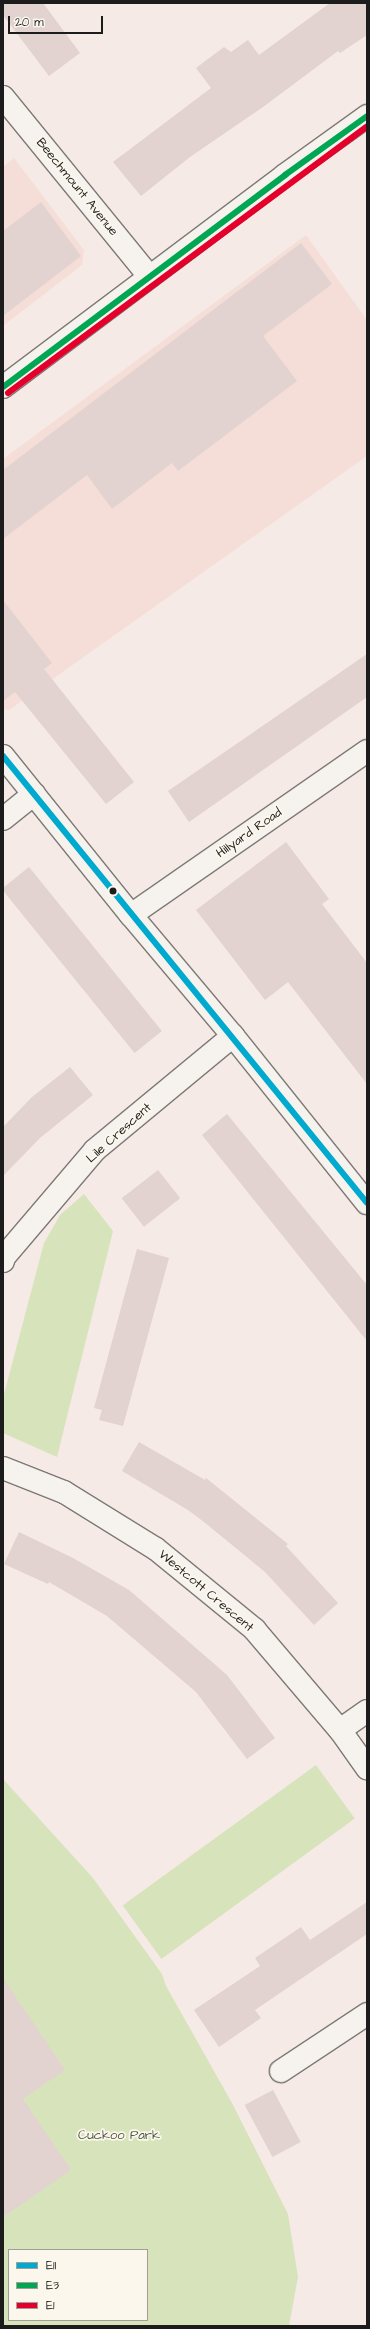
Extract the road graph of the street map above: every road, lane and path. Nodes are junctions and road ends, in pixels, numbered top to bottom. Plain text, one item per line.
1 (3, 97) edge
2 (367, 116) edge
3 (150, 277) junction
4 (3, 387) edge
5 (367, 751) edge
6 (3, 756) edge
7 (34, 794) junction
8 (3, 819) edge
9 (131, 915) junction
10 (233, 1036) junction
11 (367, 1203) edge
12 (3, 1261) edge
13 (3, 1468) edge
14 (367, 1711) edge
15 (340, 1730) junction
16 (367, 1768) edge
17 (367, 2014) edge
18 (281, 2071) dead end

1 - 3 street, Beechmount Avenue
2 - 3 street
3 - 4 street
5 - 9 street, Hillyard Road
6 - 7 street
7 - 8 street
7 - 9 street
9 - 10 street
10 - 11 street
10 - 12 street, Lile Crescent
13 - 15 street, Westcott Crescent
14 - 15 street
15 - 16 street, Westcott Crescent
17 - 18 street

